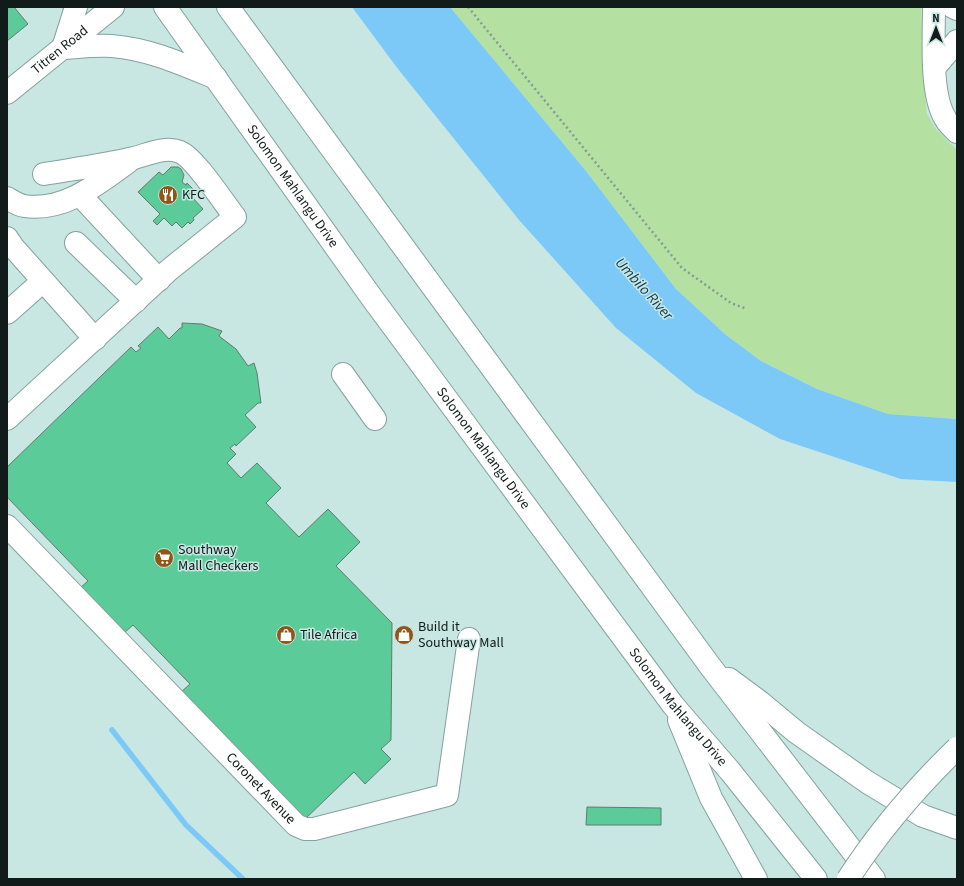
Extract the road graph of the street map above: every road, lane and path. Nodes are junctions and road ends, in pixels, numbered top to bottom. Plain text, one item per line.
1 (76, 7) edge
2 (113, 7) edge
3 (165, 7) edge
4 (228, 7) edge
5 (468, 7) edge
6 (934, 7) edge
7 (953, 7) edge
8 (957, 9) edge
9 (957, 41) edge
10 (63, 48) junction
11 (935, 67) junction
12 (216, 78) junction
13 (7, 93) edge
14 (957, 132) edge
15 (135, 158) junction
16 (44, 174) dead end
17 (85, 192) junction
18 (7, 198) edge
19 (7, 238) edge
20 (76, 243) dead end
21 (164, 275) junction
22 (43, 281) junction
23 (136, 301) junction
24 (747, 309) dead end
25 (7, 313) edge
26 (95, 338) junction
27 (343, 374) dead end
28 (9, 412) edge
29 (375, 418) dead end
30 (7, 526) edge
31 (469, 639) dead end
32 (710, 666) junction
33 (673, 705) junction
34 (957, 748) edge
35 (957, 828) edge
36 (756, 879) edge
37 (816, 879) edge
38 (848, 879) edge
39 (874, 879) edge

1 - 10 main road
2 - 10 main road, Titren Road
3 - 12 main road, Solomon Mahlangu Drive
4 - 32 main road
5 - 24 path
6 - 11 main road
7 - 8 main road
9 - 11 main road
10 - 12 main road
10 - 13 main road, Titren Road
11 - 14 main road
12 - 33 main road, Solomon Mahlangu Drive
15 - 16 main road
15 - 17 main road
15 - 21 main road
17 - 18 main road
17 - 21 main road
19 - 22 main road
20 - 23 main road
21 - 23 main road
22 - 25 main road
22 - 26 main road
23 - 26 main road
26 - 28 main road
27 - 29 main road
30 - 31 main road, Coronet Avenue
32 - 35 main road
32 - 39 main road
33 - 36 main road
33 - 37 main road, Solomon Mahlangu Drive
34 - 38 main road, bridge

